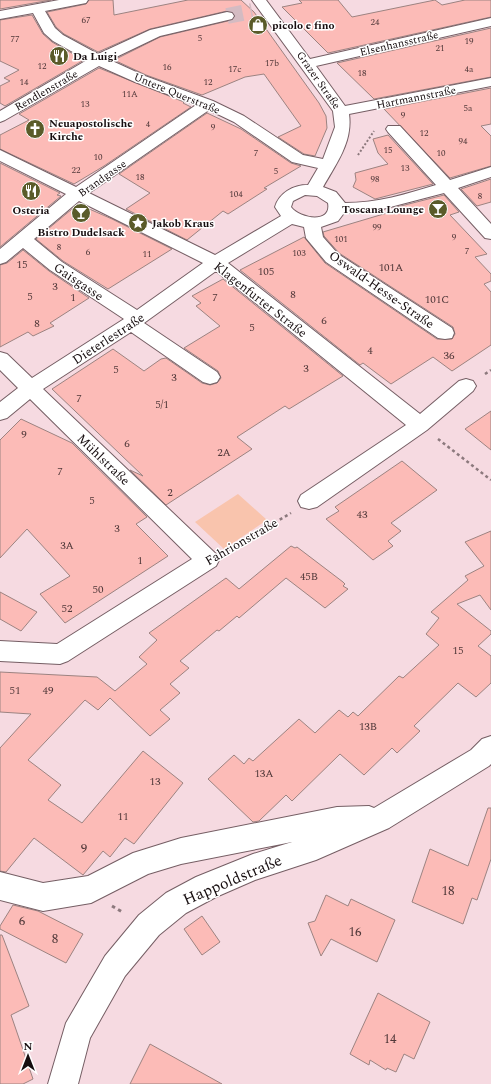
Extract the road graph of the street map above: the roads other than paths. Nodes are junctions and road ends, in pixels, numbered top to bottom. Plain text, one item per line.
1 (81, 0) edge
2 (259, 6) edge
3 (37, 8) junction
4 (0, 15) edge
5 (227, 16) tunnel mouth
6 (491, 22) edge
7 (98, 60) junction
8 (307, 64) junction
9 (491, 82) edge
10 (208, 104) junction
11 (341, 111) junction
12 (0, 117) edge
13 (394, 129) dead end
14 (4, 161) edge
15 (327, 165) junction
16 (491, 172) edge
17 (445, 186) junction
18 (313, 190) junction
19 (78, 193) junction
20 (338, 208) junction
21 (290, 218) junction
22 (311, 223) junction
23 (491, 234) edge
24 (22, 239) junction
25 (0, 258) edge
26 (217, 263) junction
27 (134, 321) junction
28 (445, 333) dead end
29 (0, 359) edge
30 (210, 377) dead end
31 (466, 386) dead end
32 (31, 388) junction
33 (0, 413) edge
34 (420, 425) junction
35 (309, 501) road end
36 (208, 560) joint
37 (0, 651) edge
38 (491, 747) edge
39 (380, 819) junction
40 (0, 886) edge
41 (63, 1084) edge

1 - 3 street
2 - 8 street, Grazer Straße
3 - 4 street
3 - 7 street, Untere Querstraße
5 - 7 street, Rendlenstraße
6 - 8 street, Elsenhansstraße
7 - 10 street, Untere Querstraße
7 - 12 street, Rendlenstraße
8 - 11 street, Grazer Straße
9 - 11 street, Hartmannstraße
10 - 15 street, Untere Querstraße
10 - 19 street, Brandgasse
11 - 15 street, Grazer Straße
13 - 17 street
14 - 19 street, Klagenfurter Straße
15 - 18 street, Grazer Straße
16 - 17 street
17 - 20 street
17 - 23 street
18 - 20 street
18 - 21 street
19 - 24 street, Brandgasse
19 - 26 street, Klagenfurter Straße
20 - 22 street
21 - 22 street
21 - 26 street
22 - 28 street, Oswald-Hesse-Straße
24 - 25 street, Brandgasse
24 - 27 street, Gaisgasse
26 - 27 street, Dieterlestraße
26 - 34 street, Klagenfurter Straße
27 - 30 street, Gaisgasse
27 - 32 street, Dieterlestraße
29 - 32 street, Mühlstraße
31 - 34 street
32 - 33 street, Dieterlestraße
32 - 36 street, Mühlstraße
34 - 35 street
36 - 37 street, Fahrionstraße
38 - 39 street, Happoldstraße
39 - 40 street, Happoldstraße
39 - 41 street, Happoldstraße

